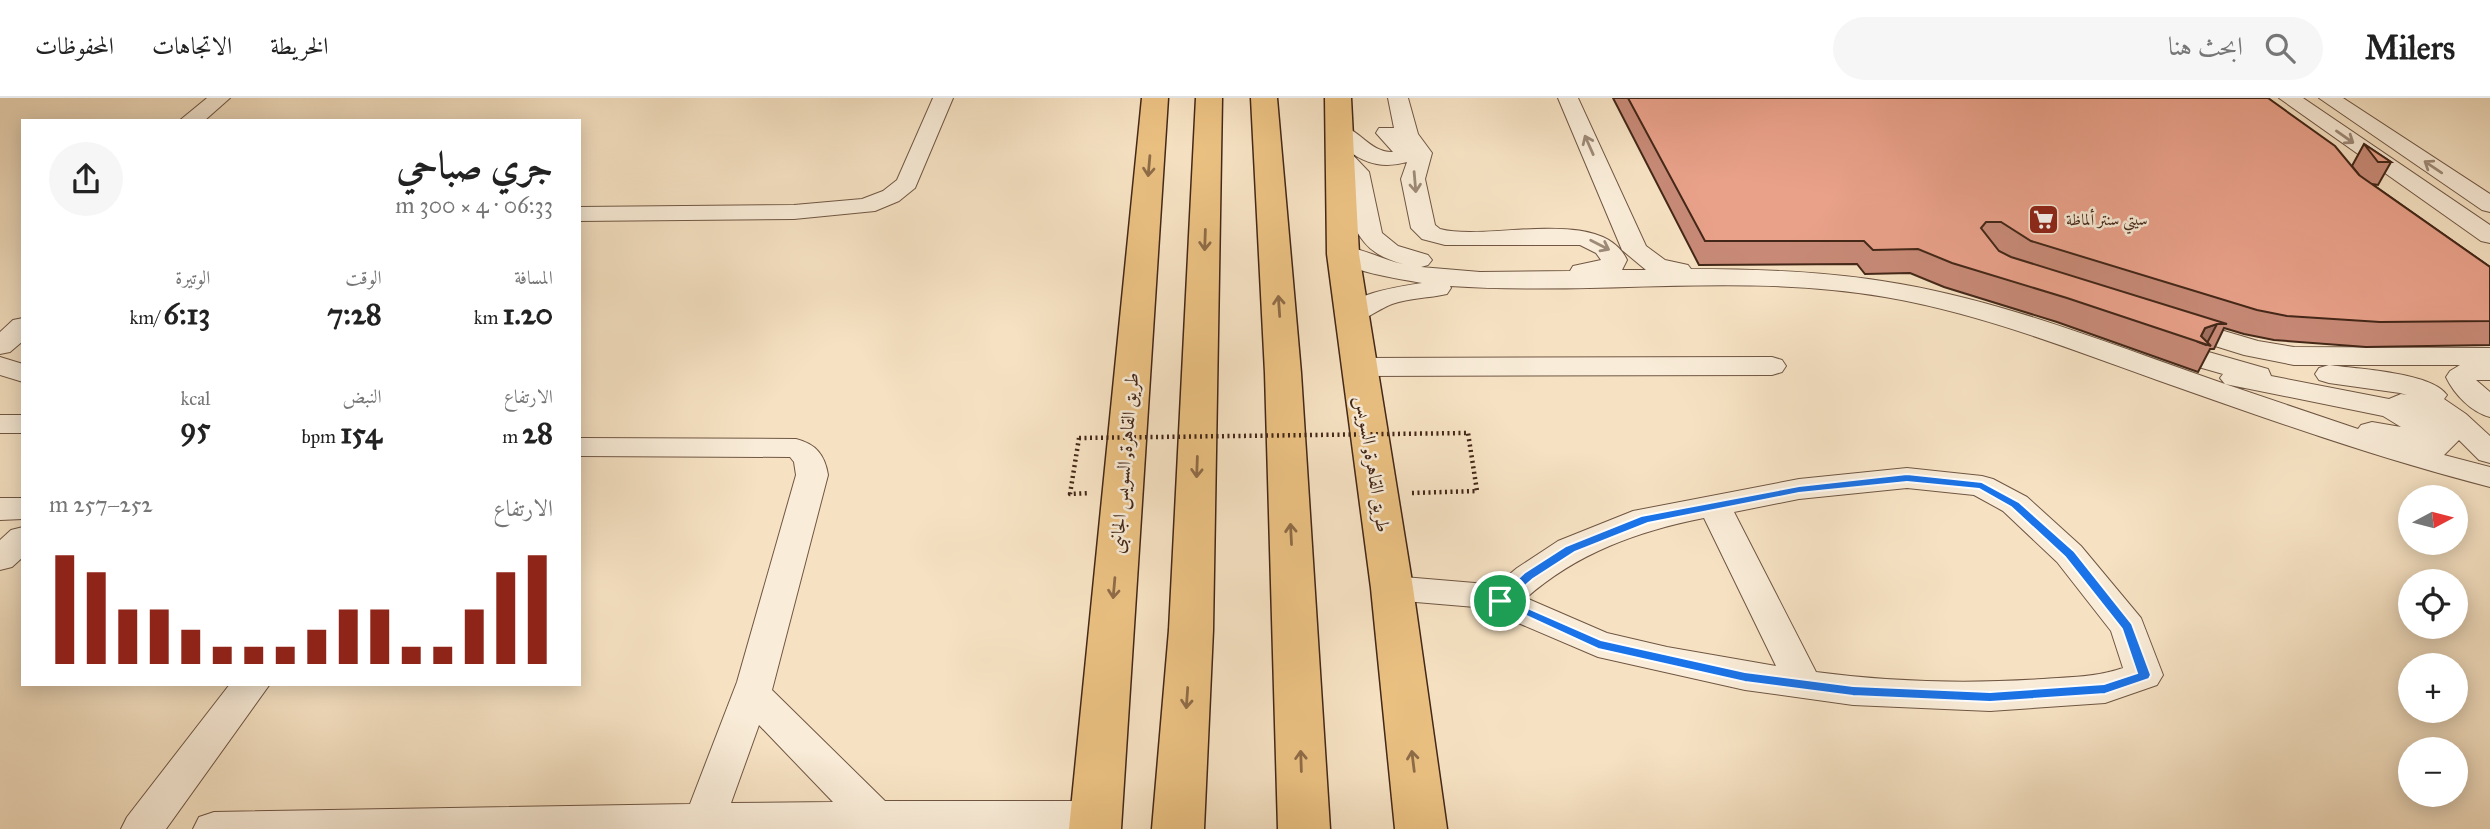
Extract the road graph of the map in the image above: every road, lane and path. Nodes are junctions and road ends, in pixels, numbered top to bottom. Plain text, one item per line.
1 (220, 98) edge
2 (943, 98) edge
3 (1155, 98) edge
4 (1209, 98) edge
5 (1264, 98) edge
6 (1384, 98) edge
7 (1398, 98) edge
8 (1568, 98) edge
9 (2289, 98) edge
10 (2329, 98) edge
11 (193, 119) edge
12 (1339, 128) edge
13 (2490, 205) edge
14 (581, 214) edge
15 (2490, 236) edge
16 (1343, 254) junction
17 (1819, 280) junction
18 (21, 313) edge
19 (1350, 315) junction
20 (0, 317) edge
21 (2152, 318) edge
22 (21, 328) edge
23 (0, 346) edge
24 (2208, 357) junction
25 (2490, 357) edge
26 (0, 366) edge
27 (1357, 366) junction
28 (1772, 366) dead end
29 (2490, 371) edge
30 (21, 372) edge
31 (2224, 393) junction
32 (2490, 408) edge
33 (0, 424) edge
34 (21, 424) edge
35 (2490, 436) edge
36 (581, 447) edge
37 (2384, 448) junction
38 (2490, 453) edge
39 (2490, 477) edge
40 (2490, 489) edge
41 (1070, 494) dead end
42 (1378, 494) junction
43 (1715, 506) junction
44 (21, 508) edge
45 (0, 509) edge
46 (21, 540) edge
47 (0, 559) edge
48 (1392, 588) junction
49 (1500, 601) junction
50 (1803, 684) junction
51 (249, 686) edge
52 (751, 694) junction
53 (876, 818) junction
54 (704, 821) junction
55 (925, 823) edge
56 (1095, 823) edge
57 (142, 829) edge
58 (214, 829) edge
59 (1178, 829) edge
60 (1304, 829) edge
61 (1420, 829) edge

1 - 11 street
2 - 14 street
3 -> 56 main road, طريق القاهرة, السويس الجانبى
4 -> 59 main road
60 -> 5 main road
6 - 12 street
7 -> 12 street
17 -> 8 street
9 -> 15 street
13 -> 10 street
12 - 16 main road, طريق القاهرة, السويس
16 - 17 street
16 - 19 main road, طريق القاهرة, السويس
17 - 31 street
18 - 20 street
19 - 27 main road, طريق القاهرة, السويس
19 - 40 street
21 - 25 street
22 - 23 street
24 - 31 street
24 - 35 street
24 - 37 street
24 - 38 street
26 - 30 street
27 - 28 street
27 - 42 main road, طريق القاهرة, السويس
29 - 32 street
31 - 37 street
33 - 34 street
36 - 52 street
37 - 39 street
41 - 42 path, bridge
42 - 48 main road, طريق القاهرة, السويس
43 - 49 street
43 - 50 street
43 - 50 street
44 - 45 street
46 - 47 street
48 - 49 street
61 -> 48 main road, طريق القاهرة, السويس
49 - 50 street
51 - 57 street
52 - 53 street
52 - 54 street
53 - 54 street
53 - 55 street
54 - 58 street
55 - 56 street

